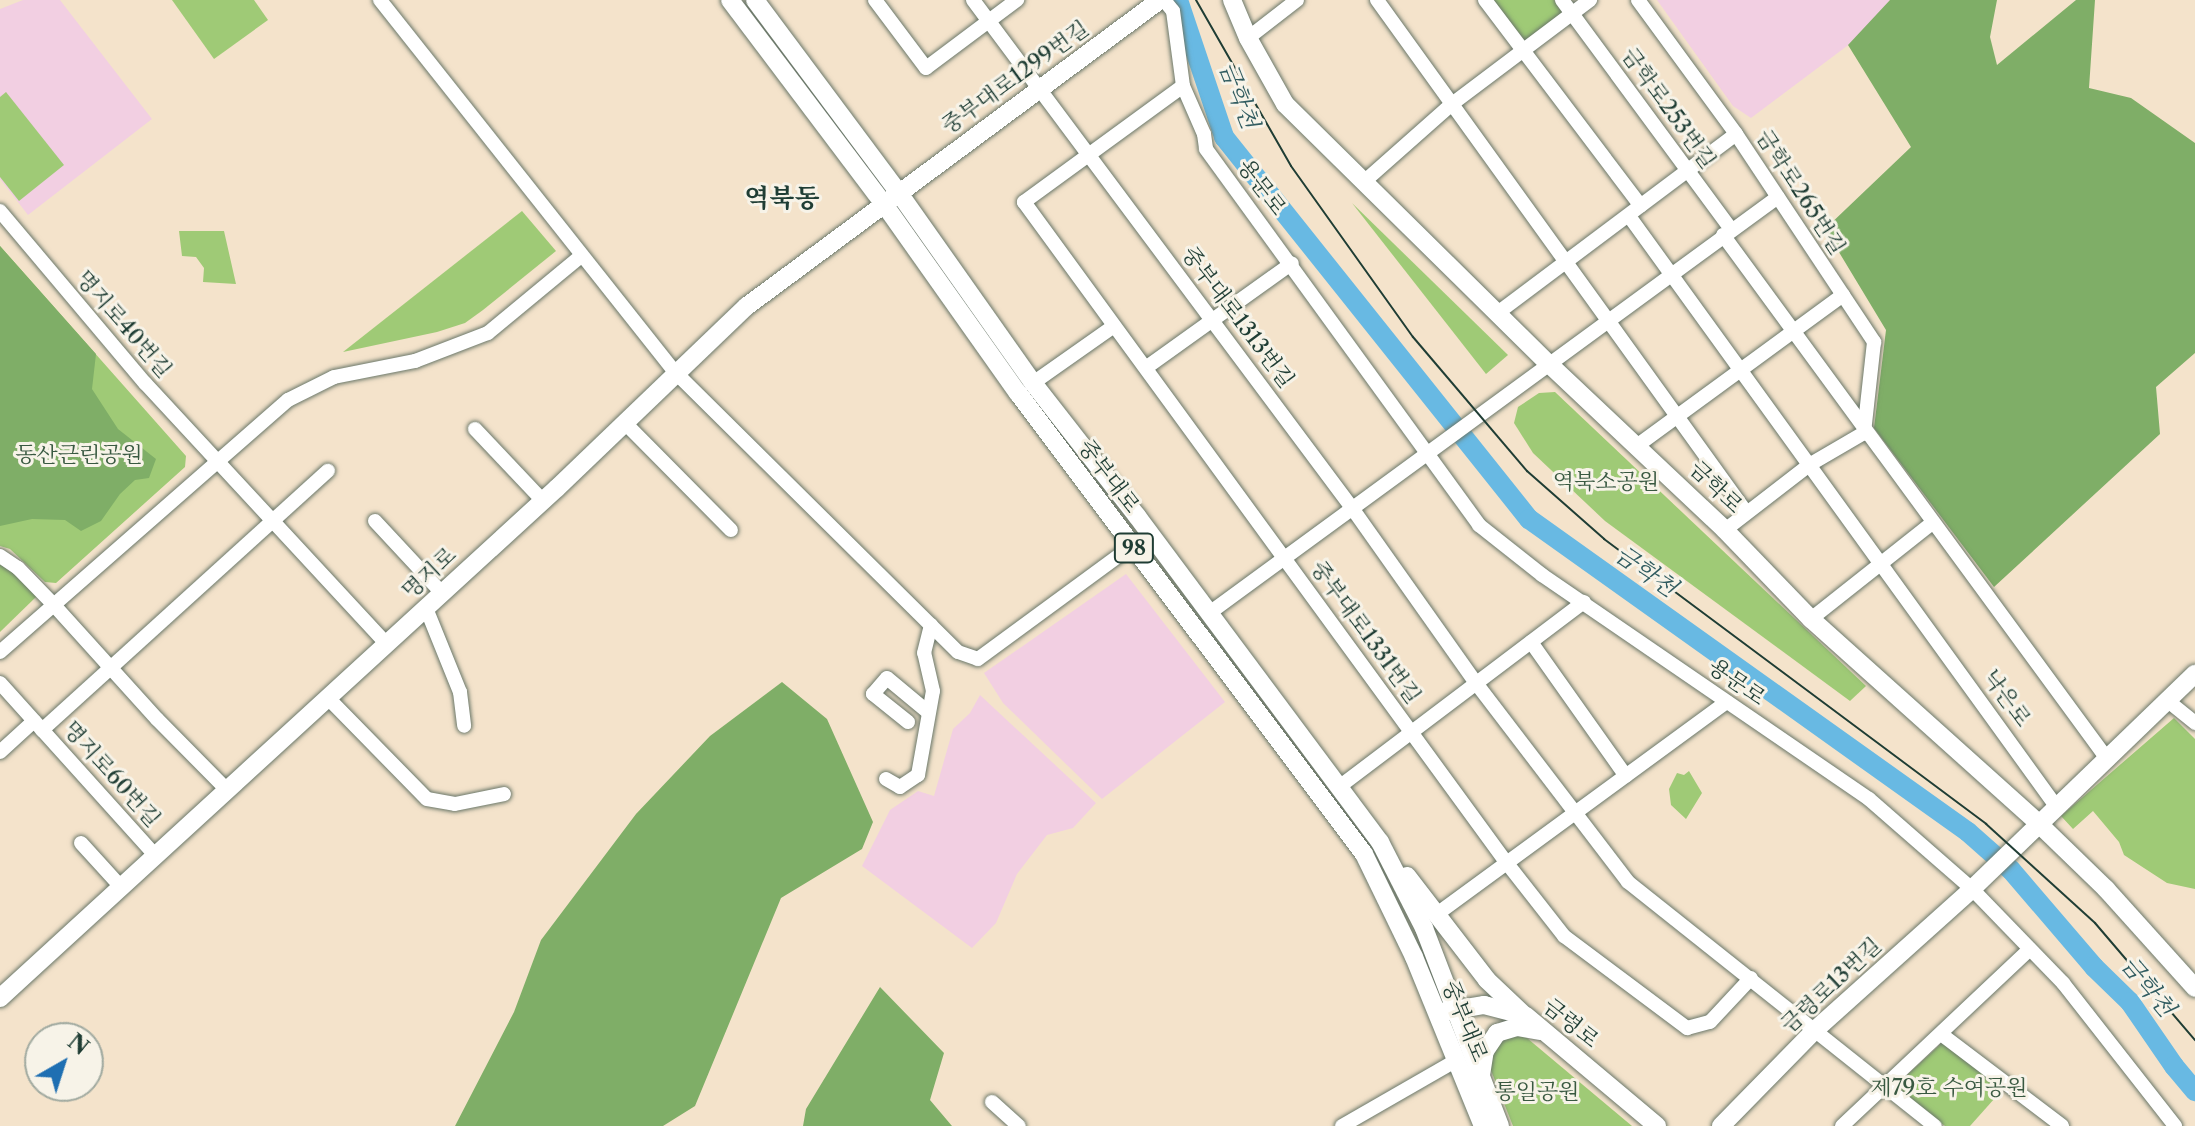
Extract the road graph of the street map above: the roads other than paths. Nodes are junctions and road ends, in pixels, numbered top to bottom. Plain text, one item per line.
1 (380, 0) edge
2 (730, 0) edge
3 (755, 0) edge
4 (875, 0) edge
5 (973, 0) edge
6 (1017, 0) edge
7 (1162, 0) edge
8 (1232, 0) edge
9 (1297, 0) edge
10 (1377, 0) edge
11 (1485, 0) edge
12 (1562, 0) edge
13 (1590, 0) edge
14 (1638, 0) edge
15 (1572, 14) junction
16 (989, 21) junction
17 (1248, 38) junction
18 (1523, 51) junction
19 (1183, 86) junction
20 (1041, 89) junction
21 (1452, 104) junction
22 (1736, 134) junction
23 (1088, 154) junction
24 (1688, 171) junction
25 (1366, 180) junction
26 (1778, 197) junction
27 (892, 199) junction
28 (1641, 206) junction
29 (0, 211) edge
30 (1629, 216) junction
31 (1727, 232) junction
32 (581, 256) junction
33 (1292, 263) junction
34 (1567, 263) junction
35 (1671, 274) junction
36 (1843, 295) junction
37 (1499, 312) junction
38 (1213, 319) junction
39 (1609, 319) junction
40 (1114, 326) junction
41 (1792, 331) junction
42 (1548, 363) junction
43 (1147, 367) junction
44 (1740, 368) junction
45 (675, 372) junction
46 (1033, 383) junction
47 (1674, 415) junction
48 (624, 422) junction
49 (475, 429) dead end
50 (1864, 433) junction
51 (1638, 445) junction
52 (1429, 451) junction
53 (219, 462) junction
54 (1809, 465) junction
55 (328, 471) dead end
56 (543, 501) junction
57 (1352, 508) junction
58 (1746, 512) junction
59 (375, 521) dead end
60 (274, 522) junction
61 (1932, 523) junction
62 (731, 530) dead end
63 (1725, 530) junction
64 (1132, 546) junction
65 (0, 556) edge
66 (1284, 557) junction
67 (1880, 563) junction
68 (442, 593) junction
69 (1584, 602) junction
70 (53, 604) junction
71 (426, 608) junction
72 (1208, 614) junction
73 (1811, 619) junction
74 (931, 625) junction
75 (1531, 642) junction
76 (387, 644) junction
77 (0, 652) edge
78 (110, 669) junction
79 (2195, 674) edge
80 (0, 683) edge
81 (1476, 683) junction
82 (328, 698) junction
83 (2168, 701) junction
84 (1727, 702) junction
85 (928, 712) junction
86 (908, 722) dead end
87 (2195, 723) edge
88 (38, 725) junction
89 (464, 726) dead end
90 (1411, 732) junction
91 (0, 752) edge
92 (2108, 760) junction
93 (1626, 776) junction
94 (886, 779) dead end
95 (1339, 787) junction
96 (227, 790) junction
97 (504, 794) dead end
98 (2056, 806) junction
99 (1576, 812) junction
100 (2038, 823) junction
101 (1380, 842) junction
102 (81, 843) dead end
103 (156, 856) junction
104 (1506, 862) junction
105 (1975, 886) junction
106 (121, 887) junction
107 (1437, 914) junction
108 (2030, 949) junction
109 (1751, 978) junction
110 (2195, 988) edge
111 (0, 998) edge
112 (1444, 1012) junction
113 (1526, 1016) junction
114 (1814, 1031) junction
115 (1546, 1033) junction
116 (1941, 1034) junction
117 (1455, 1061) junction
118 (1481, 1078) junction
119 (1885, 1088) junction
120 (992, 1102) dead end
121 (1019, 1126) edge
122 (1342, 1126) edge
123 (1483, 1126) edge
124 (1500, 1126) edge
125 (1657, 1126) edge
126 (1721, 1126) edge
127 (1842, 1126) edge
128 (1935, 1126) edge
129 (2062, 1126) edge
130 (2175, 1126) edge

1 - 32 street
2 - 27 main road, 중부대로 / 98
3 - 27 main road, 중부대로 / 98
4 - 16 street
5 - 16 street, 중부대로1313번길
6 - 16 street
7 - 19 street, 용문로
7 - 20 main road, 중부대로1299번길
8 - 17 main road, 금학로
9 - 17 street
10 - 21 street
11 - 18 street
12 - 15 street, 금학로253번길
13 - 15 street
14 - 22 street, 금학로253번길
15 - 18 street
15 - 24 street, 금학로253번길
16 - 20 street, 중부대로1313번길
17 - 25 main road, 금학로
18 - 21 street
18 - 28 street
19 - 23 street
19 - 33 street, 용문로
20 - 23 street, 중부대로1313번길
20 - 27 main road, 중부대로1299번길
21 - 25 street
21 - 34 street
22 - 24 street, 금학로265번길
22 - 26 street, 금학로265번길
23 - 38 street, 중부대로1313번길
23 - 40 street
24 - 28 street, 금학로265번길
24 - 31 street, 금학로253번길
25 - 37 main road, 금학로
26 - 31 street, 중부대로1331번길
26 - 36 street, 금학로265번길
27 - 45 main road, 명지로
27 - 46 main road, 중부대로 / 98
27 - 64 main road, 중부대로 / 98
28 - 30 street, 금학로265번길
29 - 53 street, 명지로40번길
30 - 34 street, 금학로265번길
30 - 35 street, 낙은로
31 - 35 street, 중부대로1331번길
31 - 41 street, 금학로253번길
32 - 45 street
32 - 53 street
33 - 38 street
33 - 52 street, 용문로
34 - 37 street, 금학로265번길
34 - 39 street
35 - 39 street, 중부대로1331번길
35 - 44 street, 낙은로
36 - 41 street
36 - 50 street, 금학로265번길
37 - 42 main road, 금학로
38 - 43 street
38 - 57 street, 중부대로1313번길
39 - 42 street, 중부대로1331번길
39 - 47 street
40 - 43 street
40 - 46 street
41 - 44 street
41 - 50 street, 금학로253번길
42 - 51 main road, 금학로
42 - 52 street, 중부대로1331번길
43 - 66 street
44 - 47 street
44 - 54 street, 낙은로
45 - 48 main road, 명지로
45 - 74 street
46 - 72 main road, 중부대로 / 98
47 - 51 street
47 - 58 street
48 - 56 main road, 명지로
48 - 62 street
49 - 56 street
50 - 54 street
50 - 61 street, 낙은로
51 - 63 main road, 금학로
52 - 57 street, 중부대로1331번길
52 - 69 street, 용문로
53 - 60 street, 명지로40번길
53 - 70 street
54 - 58 street
54 - 67 street, 낙은로
55 - 60 street
56 - 68 main road, 명지로
57 - 66 street, 중부대로1331번길
57 - 81 street
58 - 63 street
59 - 68 street
60 - 76 street, 명지로40번길
60 - 78 street
61 - 67 street
61 - 92 street, 낙은로
63 - 73 main road, 금학로
64 - 74 street
64 - 112 main road, 중부대로 / 98
65 - 70 street
66 - 72 street, 중부대로1331번길
66 - 90 street, 중부대로1331번길
67 - 73 street
67 - 98 street, 낙은로
68 - 71 main road, 명지로
69 - 75 street
69 - 84 street, 용문로
70 - 77 street
70 - 78 street
71 - 76 main road, 명지로
71 - 89 street
72 - 95 main road, 중부대로 / 98
73 - 100 main road, 금학로
74 - 85 street
75 - 81 street
75 - 93 street
76 - 82 main road, 명지로
78 - 88 street
78 - 96 street
79 - 83 main road
80 - 88 street
81 - 90 street
81 - 99 street
82 - 96 main road, 명지로
82 - 97 street
83 - 87 street
83 - 92 main road
84 - 93 street
84 - 105 street, 용문로
85 - 86 street
85 - 94 street
88 - 91 street, 명지로60번길
88 - 103 street, 명지로60번길
90 - 95 street
90 - 104 street, 중부대로1331번길
92 - 98 main road
93 - 99 street
95 - 101 main road, 중부대로 / 98
96 - 103 main road, 명지로
98 - 100 main road
99 - 104 street
99 - 109 street
100 - 105 main road, 금령로13번길
100 - 110 main road, 금학로
101 - 107 main road
101 - 112 main road, 중부대로 / 98
102 - 106 street
103 - 106 main road, 명지로
104 - 107 street
104 - 109 street, 중부대로1331번길
105 - 108 street, 용문로
105 - 114 main road, 금령로13번길
106 - 111 main road, 명지로
107 - 113 main road
108 - 116 street
108 - 130 street, 용문로
109 - 114 street
112 - 113 main road, 금령로
112 - 117 main road, 중부대로 / 98
112 - 118 main road, 중부대로 / 98
113 - 115 main road, 금령로
114 - 119 street
114 - 126 main road, 금령로13번길
115 - 118 main road
115 - 125 main road, 금령로
116 - 119 street
116 - 129 street
117 - 122 street
117 - 123 main road, 중부대로 / 98
118 - 124 main road, 중부대로 / 98
119 - 127 street
119 - 128 street
120 - 121 street

